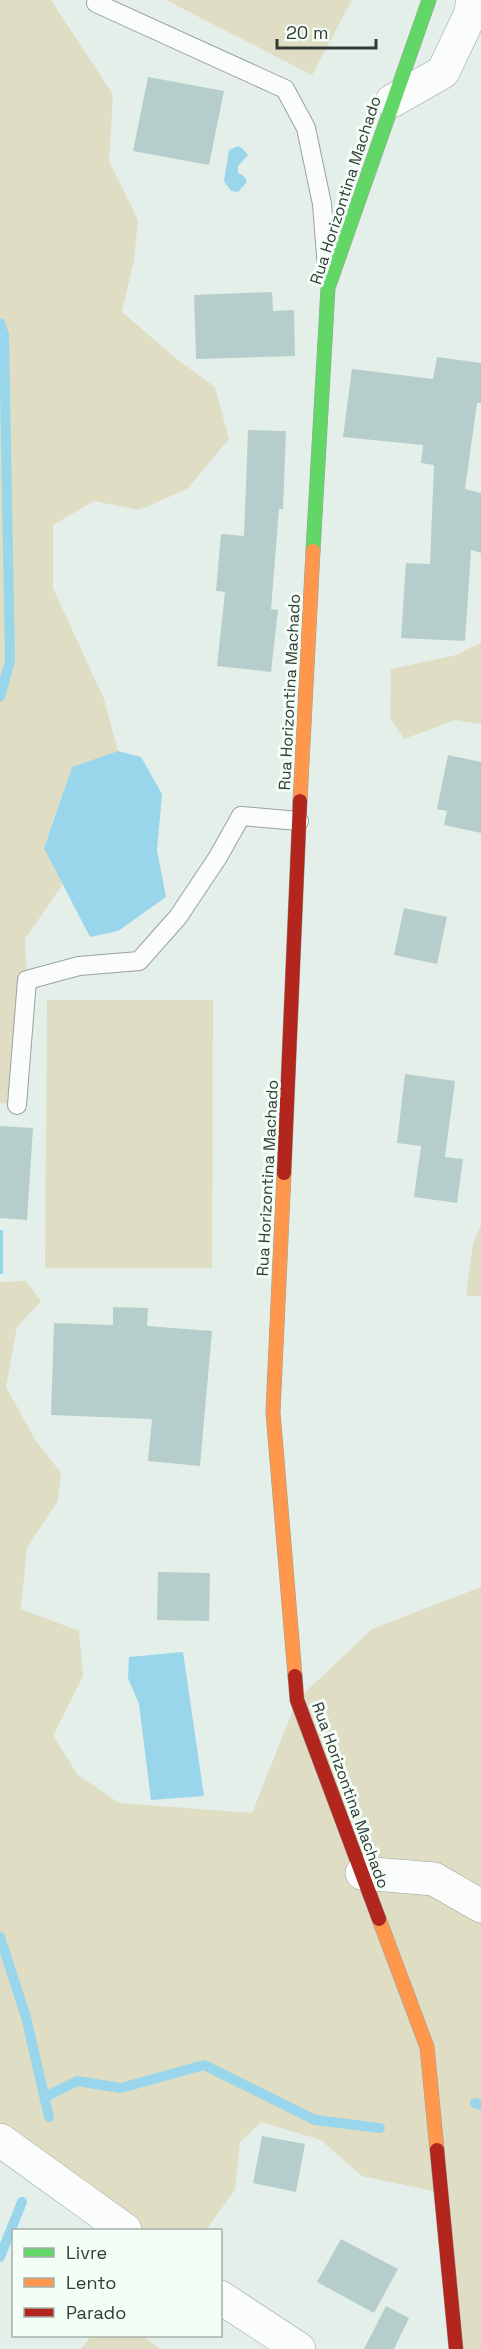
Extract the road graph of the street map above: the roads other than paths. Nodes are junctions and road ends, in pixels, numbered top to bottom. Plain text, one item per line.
1 (429, 0) edge
2 (473, 0) edge
3 (96, 3) dead end
4 (392, 101) junction
5 (328, 288) junction
6 (299, 821) junction
7 (17, 1105) dead end
8 (362, 1873) junction
9 (481, 1906) edge
10 (0, 2140) edge
11 (124, 2229) edge
12 (222, 2297) edge
13 (299, 2349) edge
14 (456, 2349) edge

1 - 4 street, Rua Horizontina Machado
2 - 4 street
3 - 5 lane
4 - 5 street, Rua Horizontina Machado
5 - 6 street, Rua Horizontina Machado
6 - 7 lane
6 - 8 street, Rua Horizontina Machado
8 - 9 street
8 - 14 street, Rua Horizontina Machado
10 - 11 street
12 - 13 street

